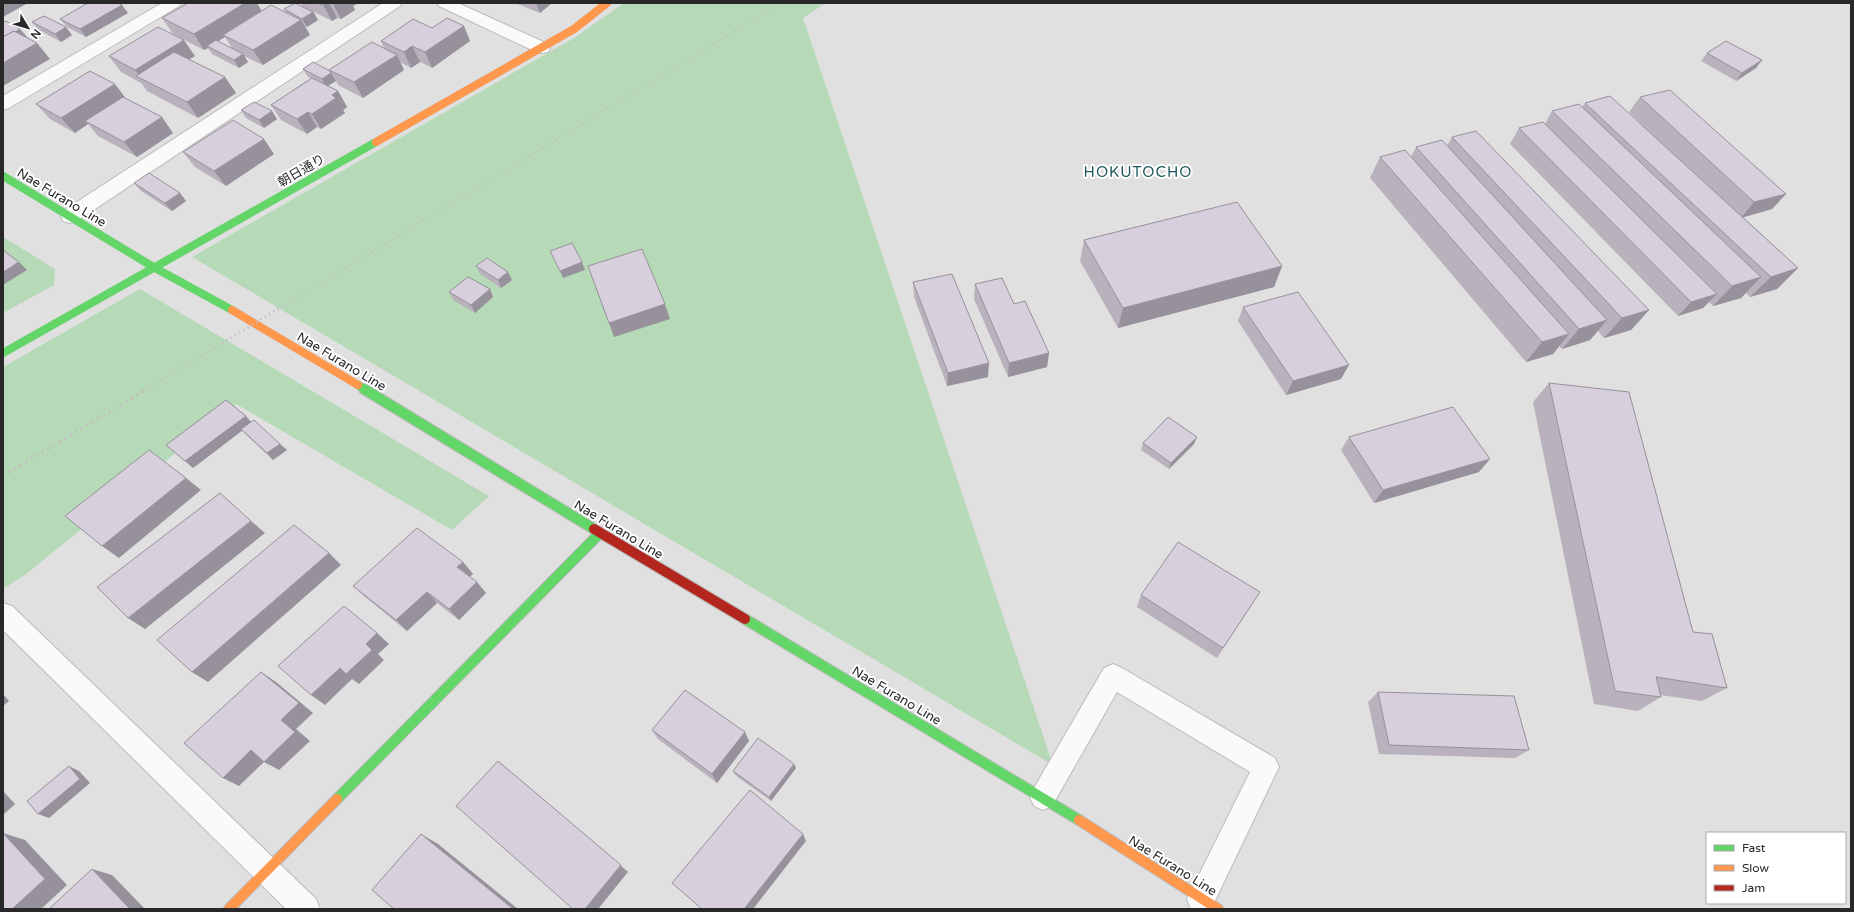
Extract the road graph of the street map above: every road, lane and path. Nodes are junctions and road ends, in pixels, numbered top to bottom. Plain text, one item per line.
1 (173, 3) edge
2 (394, 3) edge
3 (445, 3) edge
4 (607, 3) edge
5 (542, 48) junction
6 (3, 104) edge
7 (3, 176) edge
8 (70, 216) junction
9 (155, 268) junction
10 (3, 353) edge
11 (600, 533) junction
12 (3, 614) edge
13 (1042, 797) junction
14 (267, 870) junction
15 (1205, 906) edge
16 (229, 909) edge
17 (306, 909) edge

1 - 6 street
2 - 8 street
3 - 5 street
4 - 5 main road, 朝日通り
5 - 9 main road, 朝日通り
7 - 8 main road, Nae Furano Line
8 - 9 main road, Nae Furano Line
9 - 10 main road, 朝日通り
9 - 11 main road, Nae Furano Line
11 - 13 main road, Nae Furano Line
11 - 14 main road
12 - 14 street
13 - 15 main road, Nae Furano Line
13 - 15 street
14 - 16 main road
14 - 17 street

